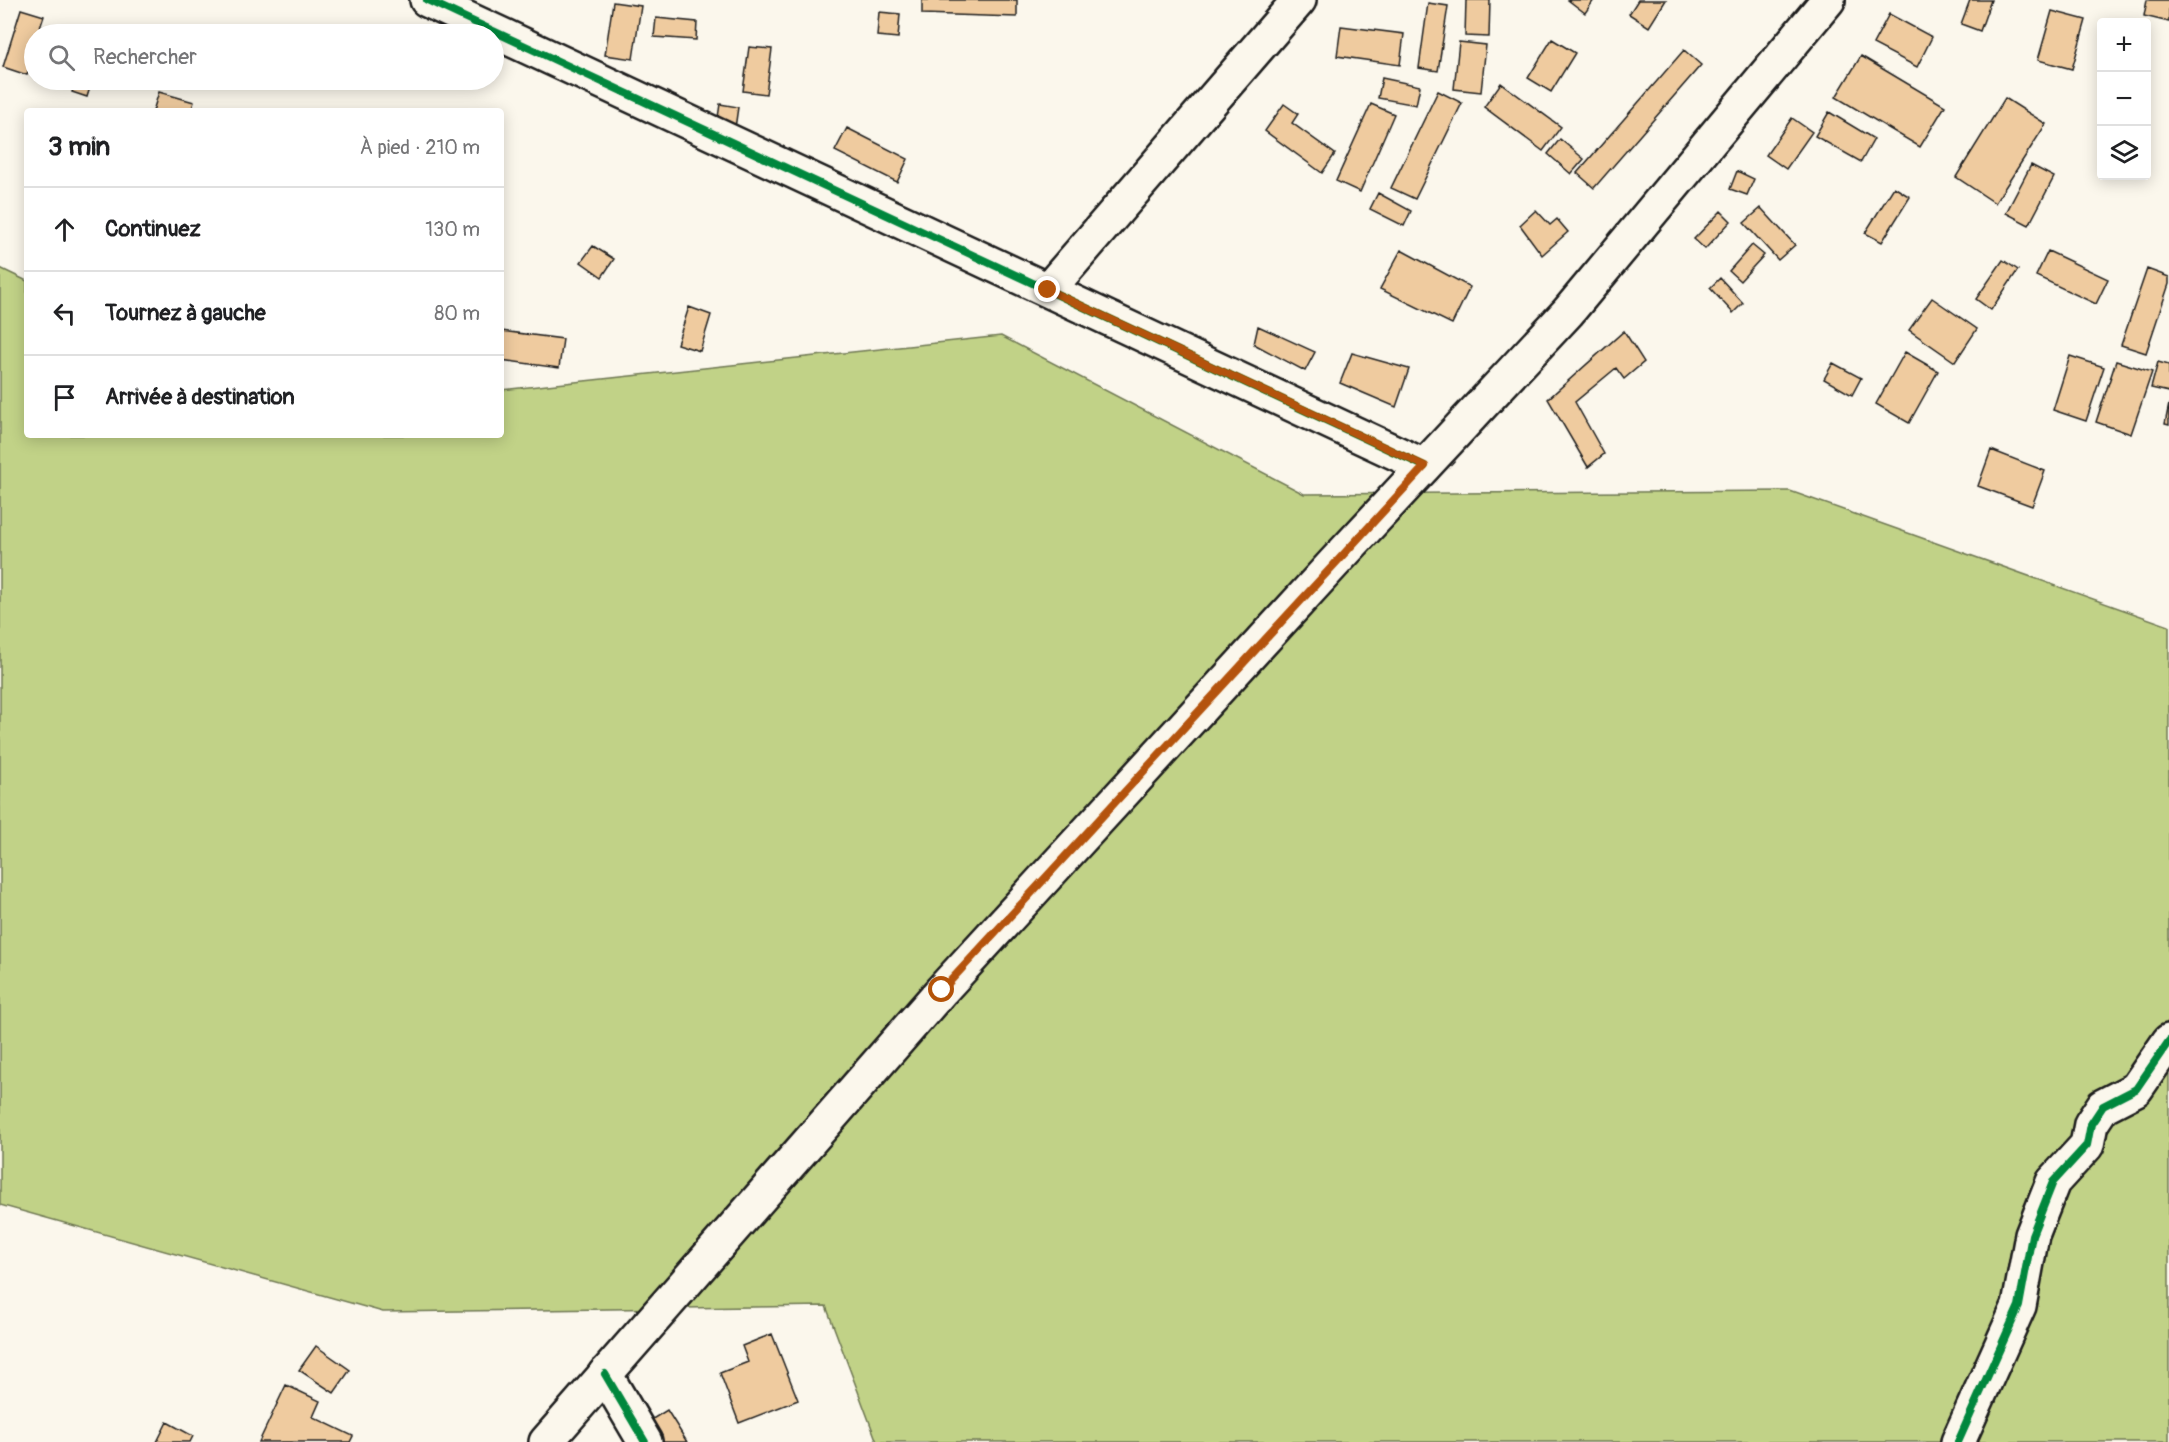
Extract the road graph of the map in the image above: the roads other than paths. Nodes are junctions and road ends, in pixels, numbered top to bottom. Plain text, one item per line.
1 (427, 0) edge
2 (1299, 0) edge
3 (1828, 0) edge
4 (469, 9) edge
5 (500, 24) edge
6 (504, 26) edge
7 (1048, 290) junction
8 (1425, 466) junction
9 (2169, 1041) edge
10 (605, 1374) junction
11 (546, 1442) edge
12 (645, 1442) edge
13 (1958, 1442) edge

1 - 4 street
2 - 7 street
3 - 8 street
4 - 5 street
6 - 7 street
7 - 8 street
8 - 10 street
9 - 13 street
10 - 11 street
10 - 12 street

